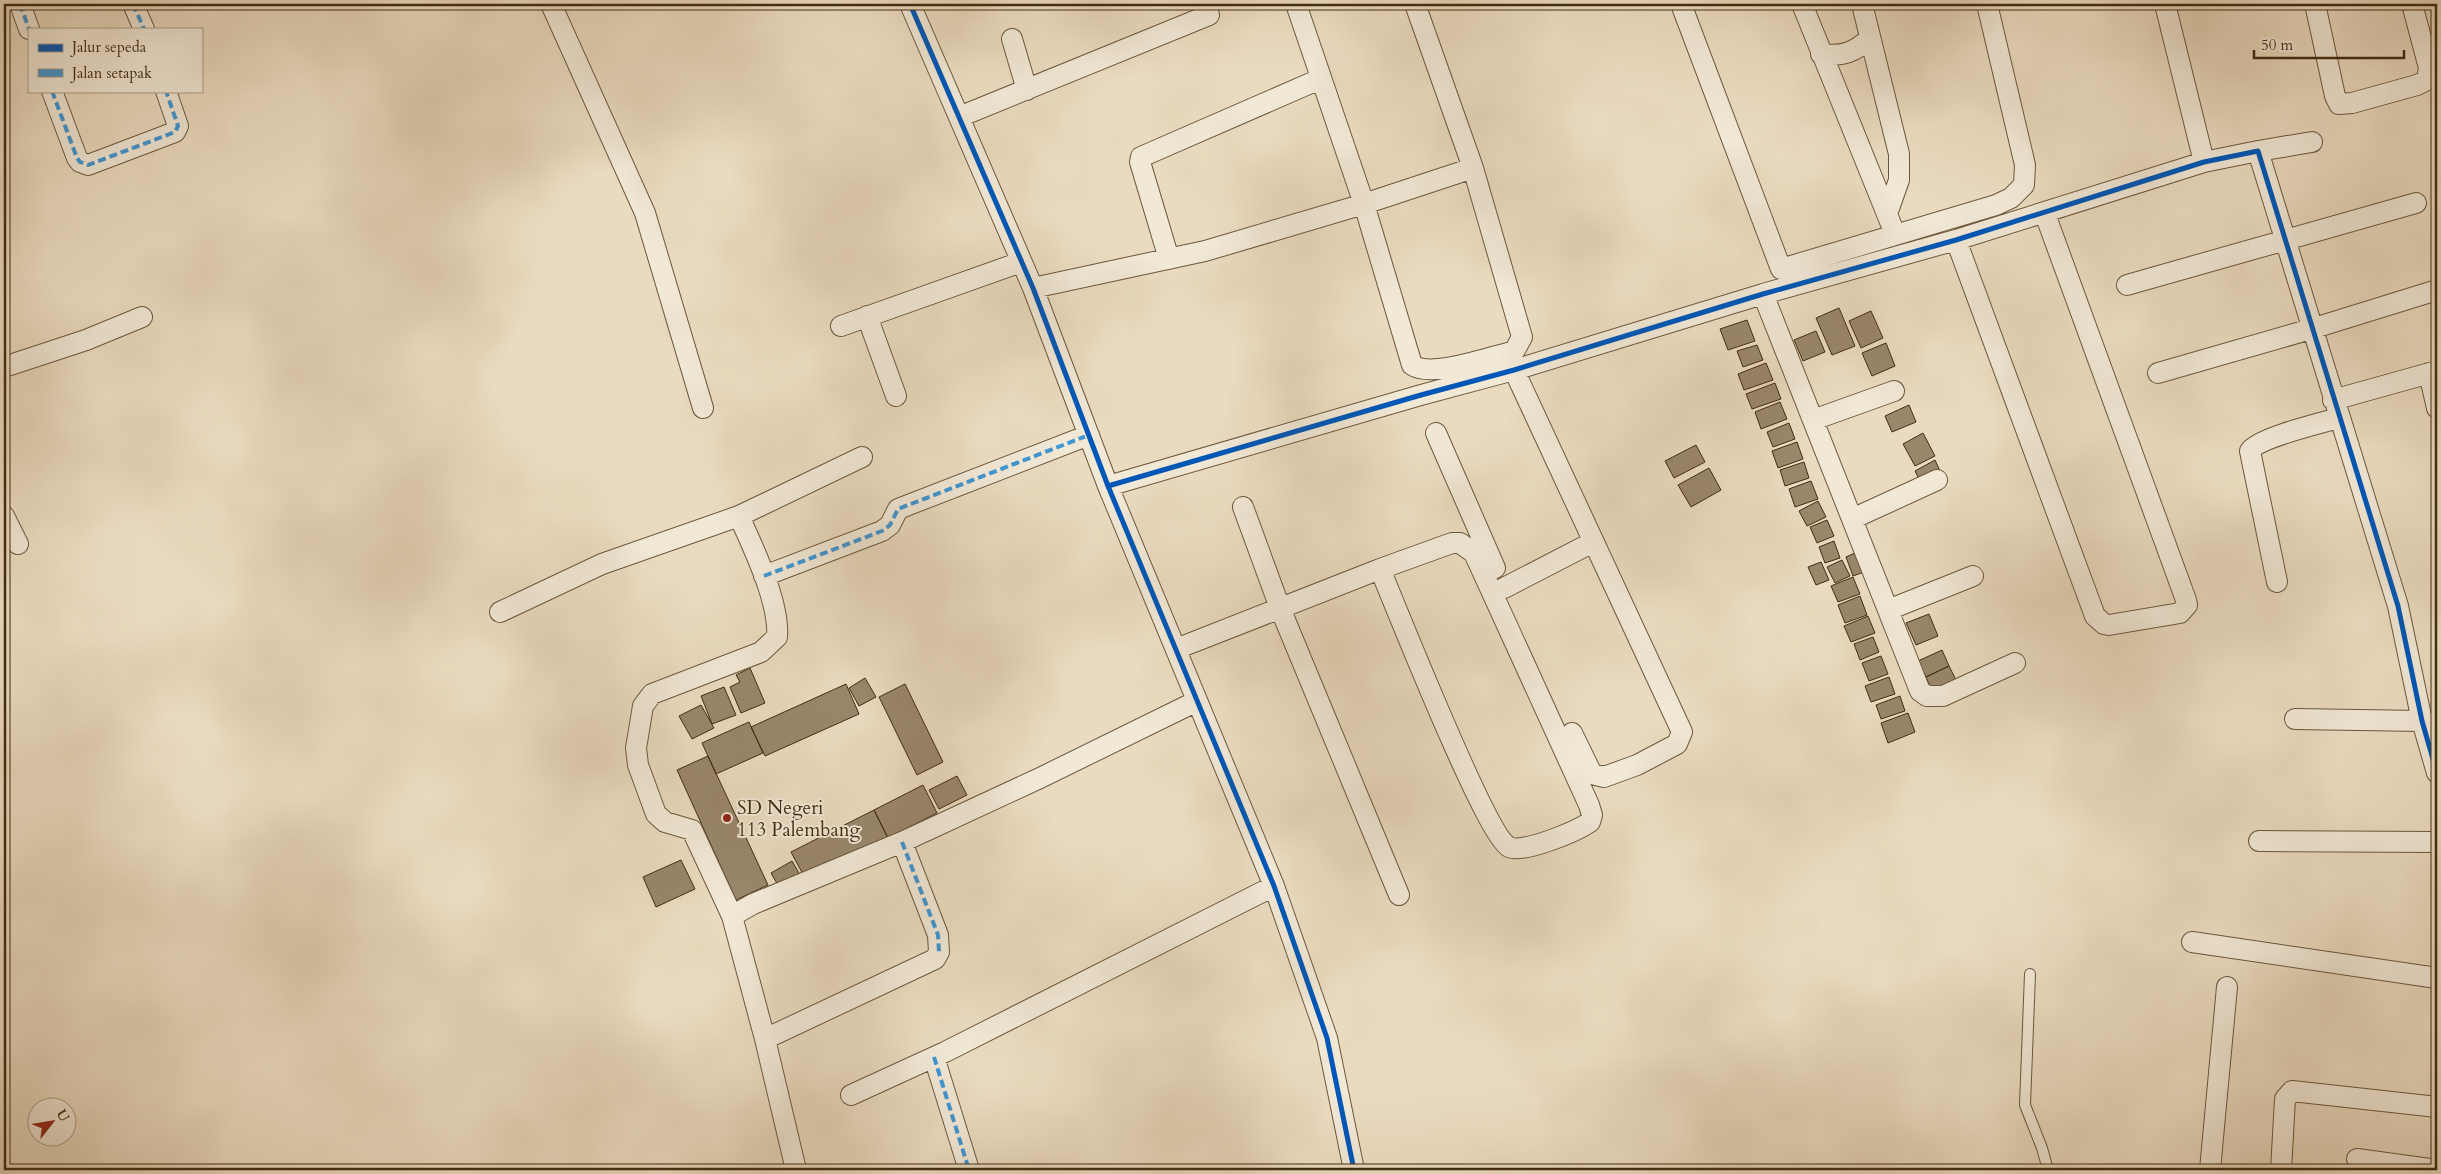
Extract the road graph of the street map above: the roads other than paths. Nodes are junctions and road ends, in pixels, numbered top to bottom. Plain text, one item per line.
1 (20, 4) edge
2 (133, 4) edge
3 (551, 4) edge
4 (1296, 4) edge
5 (1415, 4) edge
6 (1681, 4) edge
7 (1802, 4) edge
8 (1862, 4) edge
9 (1987, 4) edge
10 (2165, 4) edge
11 (2315, 4) edge
12 (2412, 4) edge
13 (911, 5) edge
14 (1209, 15) dead end
15 (29, 28) edge
16 (142, 28) edge
17 (1870, 38) junction
18 (1012, 39) dead end
19 (1821, 54) junction
20 (1320, 79) junction
21 (1027, 90) junction
22 (52, 92) edge
23 (166, 92) edge
24 (959, 118) junction
25 (2312, 142) dead end
26 (2258, 151) junction
27 (2204, 162) junction
28 (1473, 168) junction
29 (2416, 203) dead end
30 (1364, 204) junction
31 (1888, 211) junction
32 (2045, 214) junction
33 (1895, 234) junction
34 (1956, 240) junction
35 (2284, 242) junction
36 (1169, 259) junction
37 (1021, 262) junction
38 (2127, 285) dead end
39 (1033, 288) junction
40 (2437, 290) edge
41 (1763, 294) junction
42 (867, 316) junction
43 (142, 317) dead end
44 (841, 326) dead end
45 (2311, 329) junction
46 (4, 367) edge
47 (1514, 370) junction
48 (2158, 372) dead end
49 (2433, 372) edge
50 (1894, 391) dead end
51 (896, 396) dead end
52 (703, 408) dead end
53 (2437, 408) edge
54 (2336, 409) junction
55 (1813, 420) junction
56 (1436, 433) dead end
57 (1089, 435) junction
58 (862, 457) dead end
59 (1937, 480) dead end
60 (1108, 486) junction
61 (1243, 507) dead end
62 (4, 516) edge
63 (739, 516) junction
64 (1852, 519) junction
65 (1593, 542) junction
66 (18, 544) dead end
67 (1380, 569) junction
68 (764, 576) junction
69 (1973, 576) dead end
70 (2277, 582) dead end
71 (1504, 588) junction
72 (1280, 608) junction
73 (1888, 610) junction
74 (500, 612) dead end
75 (1176, 649) junction
76 (2015, 663) dead end
77 (1197, 701) junction
78 (2295, 719) dead end
79 (2422, 721) junction
80 (2437, 772) edge
81 (2259, 841) dead end
82 (902, 842) junction
83 (2437, 842) edge
84 (1274, 886) junction
85 (1399, 895) dead end
86 (732, 916) junction
87 (2192, 942) dead end
88 (2030, 974) dead end
89 (2437, 978) edge
90 (2227, 987) dead end
91 (765, 1039) junction
92 (934, 1057) junction
93 (851, 1095) dead end
94 (2437, 1107) edge
95 (2357, 1159) dead end
96 (796, 1170) edge
97 (969, 1170) edge
98 (1354, 1170) edge
99 (2048, 1170) edge
100 (2210, 1170) edge
101 (2282, 1170) edge
102 (2437, 1170) edge

1 - 15 street
2 - 16 street
3 - 52 street
4 - 20 street
5 - 28 street
6 - 33 street
7 - 19 street
8 - 17 street
9 - 33 street
10 - 27 street
11 - 12 street
13 - 24 street
14 - 21 street
17 - 19 street
17 - 31 street
18 - 21 street
19 - 31 street
20 - 30 street
20 - 36 street
21 - 24 street
22 - 23 street
24 - 37 street
25 - 26 street
26 - 27 street
26 - 35 street
27 - 32 street
28 - 30 street
28 - 30 street
29 - 35 street
30 - 36 street
31 - 33 street
32 - 34 street
32 - 34 street
34 - 41 street
35 - 38 street
35 - 45 street
36 - 39 street
37 - 39 street
37 - 42 street
39 - 57 street
40 - 45 street
41 - 47 street
41 - 55 street
42 - 44 street
42 - 51 street
43 - 46 street
45 - 48 street
45 - 54 street
47 - 60 street
47 - 65 street
49 - 53 street
49 - 54 street
50 - 55 street
54 - 70 street
54 - 79 street
55 - 64 street
56 - 71 street
57 - 60 street
57 - 68 street
58 - 63 street
59 - 64 street
60 - 75 street
61 - 72 street
62 - 66 street
63 - 68 street
63 - 74 street
64 - 73 street
65 - 71 street
65 - 71 street
67 - 67 street
67 - 72 street
68 - 86 street
69 - 73 street
72 - 75 street
72 - 85 street
73 - 76 street
75 - 77 street
77 - 82 street
77 - 84 street
78 - 79 street
79 - 80 street
81 - 83 street
82 - 86 street
82 - 91 street
84 - 92 street
84 - 98 street
86 - 91 street
87 - 89 street
88 - 99 lane
90 - 100 street
91 - 96 street
92 - 93 street
92 - 97 street
94 - 101 street
95 - 102 street

